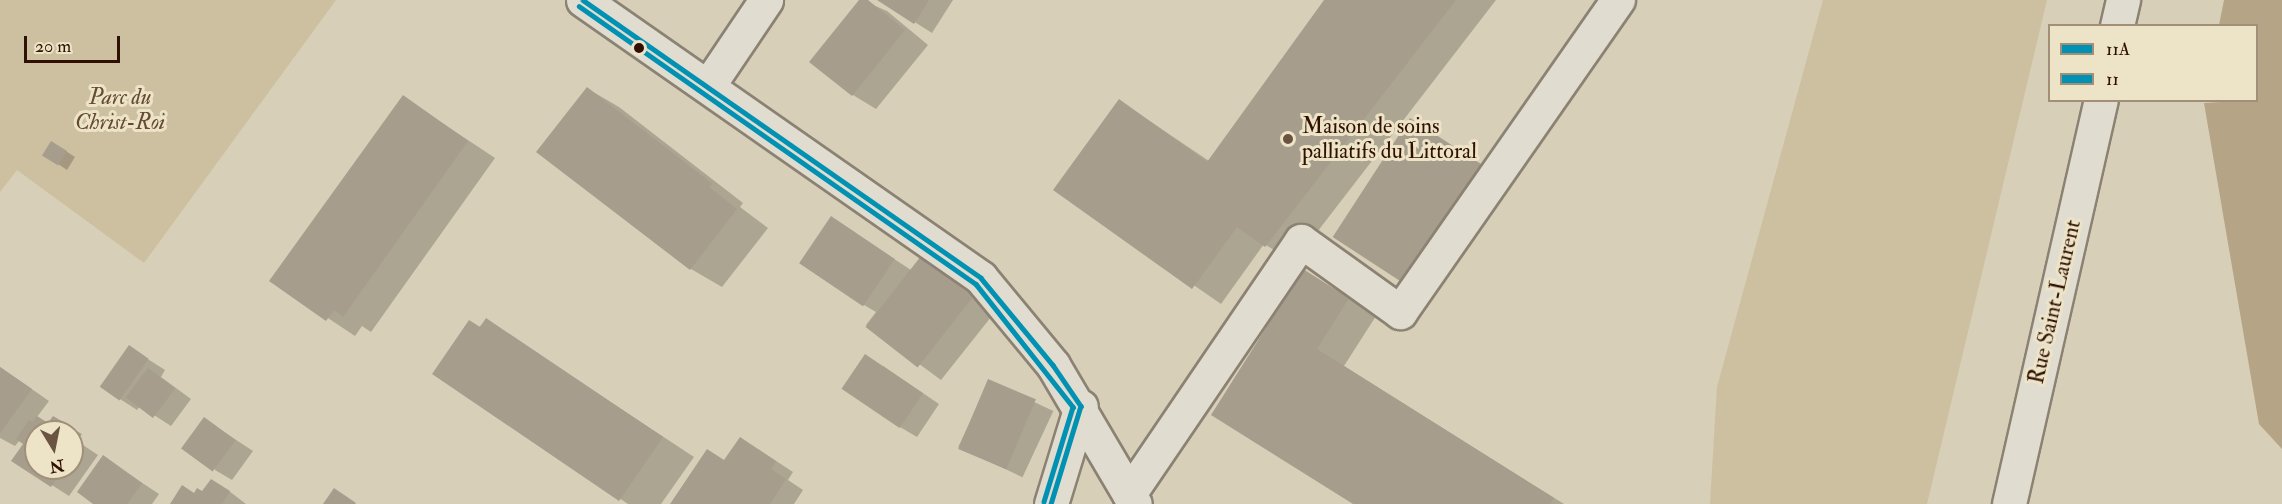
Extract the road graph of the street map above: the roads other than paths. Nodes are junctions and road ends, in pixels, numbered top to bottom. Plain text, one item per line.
1 (583, 0) edge
2 (766, 0) edge
3 (1618, 0) edge
4 (2123, 0) edge
5 (2117, 24) edge
6 (708, 86) junction
7 (2100, 102) edge
8 (1081, 406) junction
9 (1132, 499) edge
10 (1051, 504) edge
11 (2009, 504) edge

1 - 6 street
2 - 6 street
3 - 9 street
4 - 5 street
6 - 8 street
7 - 11 street, Rue Saint-Laurent
8 - 9 street
8 - 10 street

